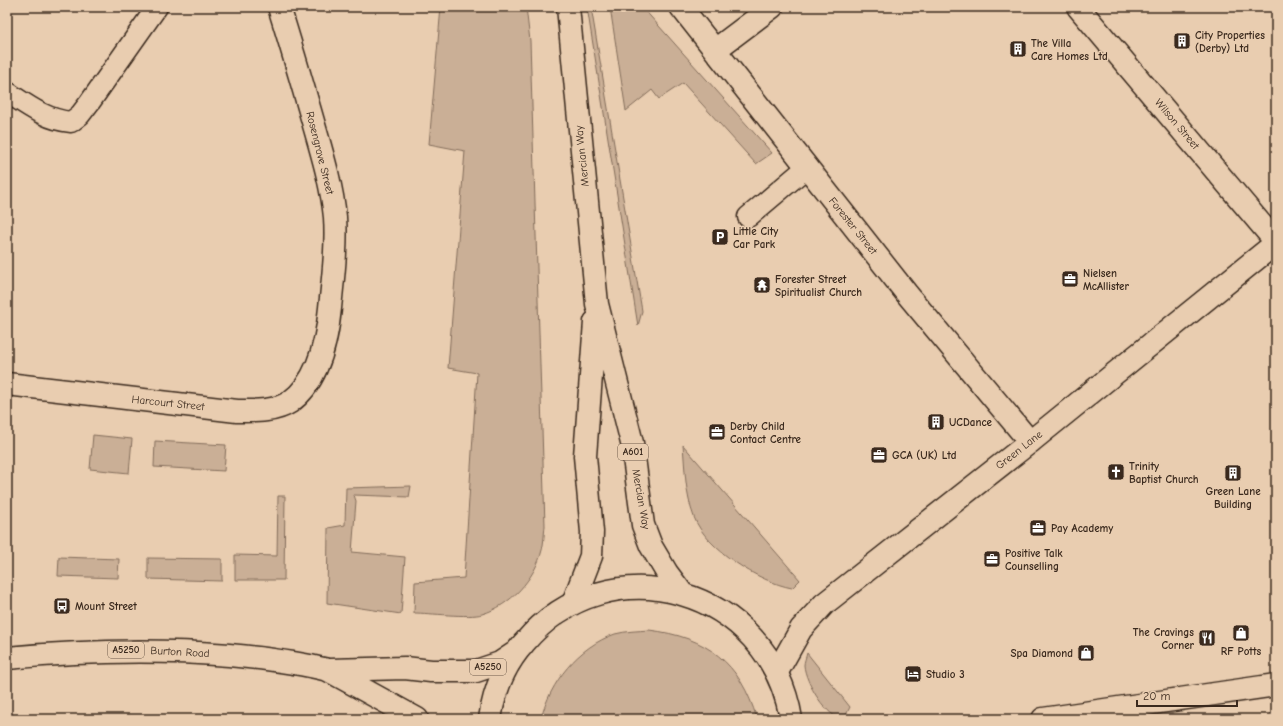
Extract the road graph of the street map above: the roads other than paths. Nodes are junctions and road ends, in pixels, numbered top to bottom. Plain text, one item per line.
1 (157, 7) edge
2 (279, 7) edge
3 (568, 7) edge
4 (681, 7) edge
5 (772, 7) edge
6 (1078, 7) edge
7 (715, 50) junction
8 (7, 92) edge
9 (806, 168) junction
10 (748, 217) dead end
11 (1276, 242) edge
12 (597, 304) junction
13 (313, 371) joint
14 (7, 384) edge
15 (1030, 442) junction
16 (682, 593) junction
17 (574, 603) junction
18 (515, 653) junction
19 (7, 658) edge
20 (328, 670) junction
21 (777, 672) junction
22 (1276, 685) edge
23 (794, 716) edge
24 (417, 719) edge
25 (490, 719) edge
26 (1043, 719) edge

1 - 8 lane
2 - 13 street, Rosengrave Street
3 - 12 street, Mercian Way / A601
4 - 7 street, Forester Street
5 - 7 street
6 - 11 street, Wilson Street
7 - 9 street, Forester Street
9 - 10 lane
9 - 15 street, Forester Street
11 - 15 street, Green Lane
12 - 16 street, Mercian Way / A601
12 - 17 street, Mercian Way / A601
13 - 14 street, Harcourt Street
15 - 21 street, Green Lane
16 - 17 street
16 - 21 street
17 - 18 street
18 - 20 street, Burton Road / A5250
18 - 25 street
19 - 20 street, Burton Road / A5250
20 - 24 street, Burton Road / A5250
21 - 23 street
22 - 26 street

